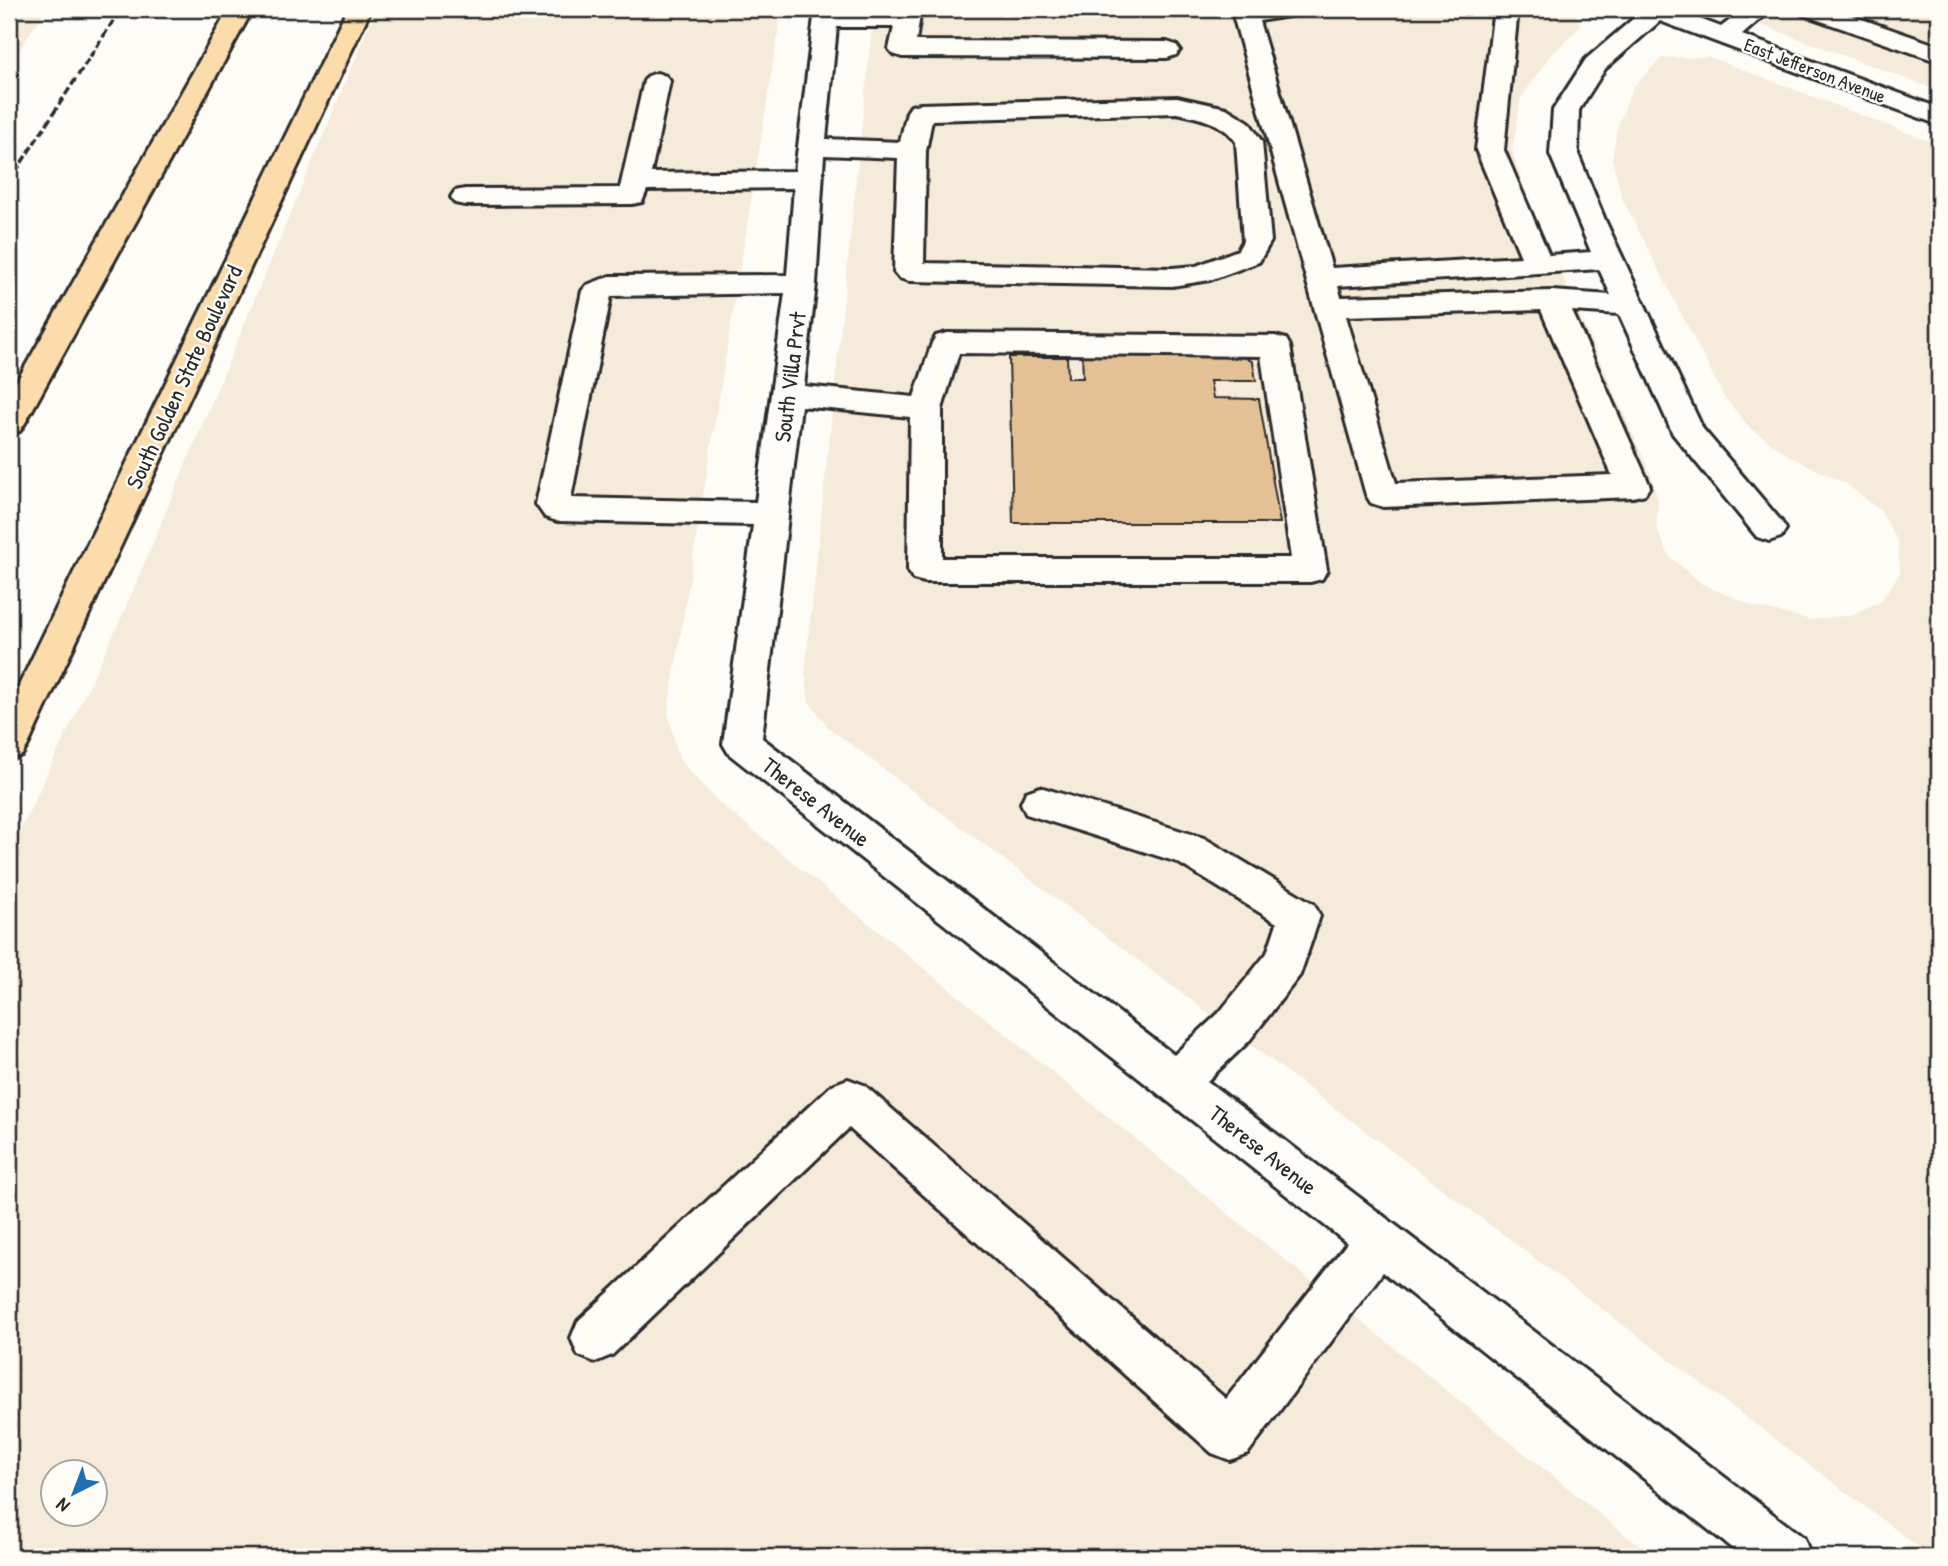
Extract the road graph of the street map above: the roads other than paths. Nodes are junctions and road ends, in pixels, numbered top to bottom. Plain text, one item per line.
1 (241, 9) edge
2 (359, 9) edge
3 (1292, 9) edge
4 (1506, 9) edge
5 (1656, 9) edge
6 (1760, 9) edge
7 (1810, 9) edge
8 (826, 14) edge
9 (908, 14) edge
10 (1725, 36) junction
11 (1167, 50) dead end
12 (1939, 54) edge
13 (657, 81) dead end
14 (1939, 117) edge
15 (811, 146) junction
16 (912, 151) junction
17 (808, 179) junction
18 (635, 182) junction
19 (465, 197) dead end
20 (1608, 260) junction
21 (1539, 265) junction
22 (801, 284) junction
23 (1325, 293) junction
24 (1552, 300) junction
25 (1630, 306) junction
26 (787, 395) junction
27 (926, 409) junction
28 (9, 423) edge
29 (772, 514) junction
30 (1769, 529) dead end
31 (742, 744) joint
32 (9, 746) edge
33 (1040, 803) dead end
34 (1177, 1083) junction
35 (1378, 1240) junction
36 (595, 1338) dead end
37 (1785, 1557) edge

1 - 28 main road
2 - 32 main road, South Golden State Boulevard
3 - 23 street
4 - 21 street
5 - 10 street, East Jefferson Avenue
5 - 20 street
6 - 10 street
7 - 12 street
8 - 9 street
8 - 15 street, South Villa Prvt
9 - 11 street
10 - 14 street, East Jefferson Avenue
13 - 18 street
15 - 16 street
15 - 17 street, South Villa Prvt
16 - 16 street
17 - 18 street
17 - 22 street, South Villa Prvt
18 - 19 street
20 - 21 street
20 - 25 street
21 - 23 street
22 - 26 street, South Villa Prvt
22 - 29 street
23 - 24 street
23 - 24 street
24 - 25 street
25 - 30 street
26 - 27 street
26 - 29 street, South Villa Prvt
27 - 27 street
29 - 31 street, South Villa Prvt
31 - 34 street, Therese Avenue
33 - 34 street
34 - 35 street, Therese Avenue
35 - 36 street
35 - 37 street, Therese Avenue

